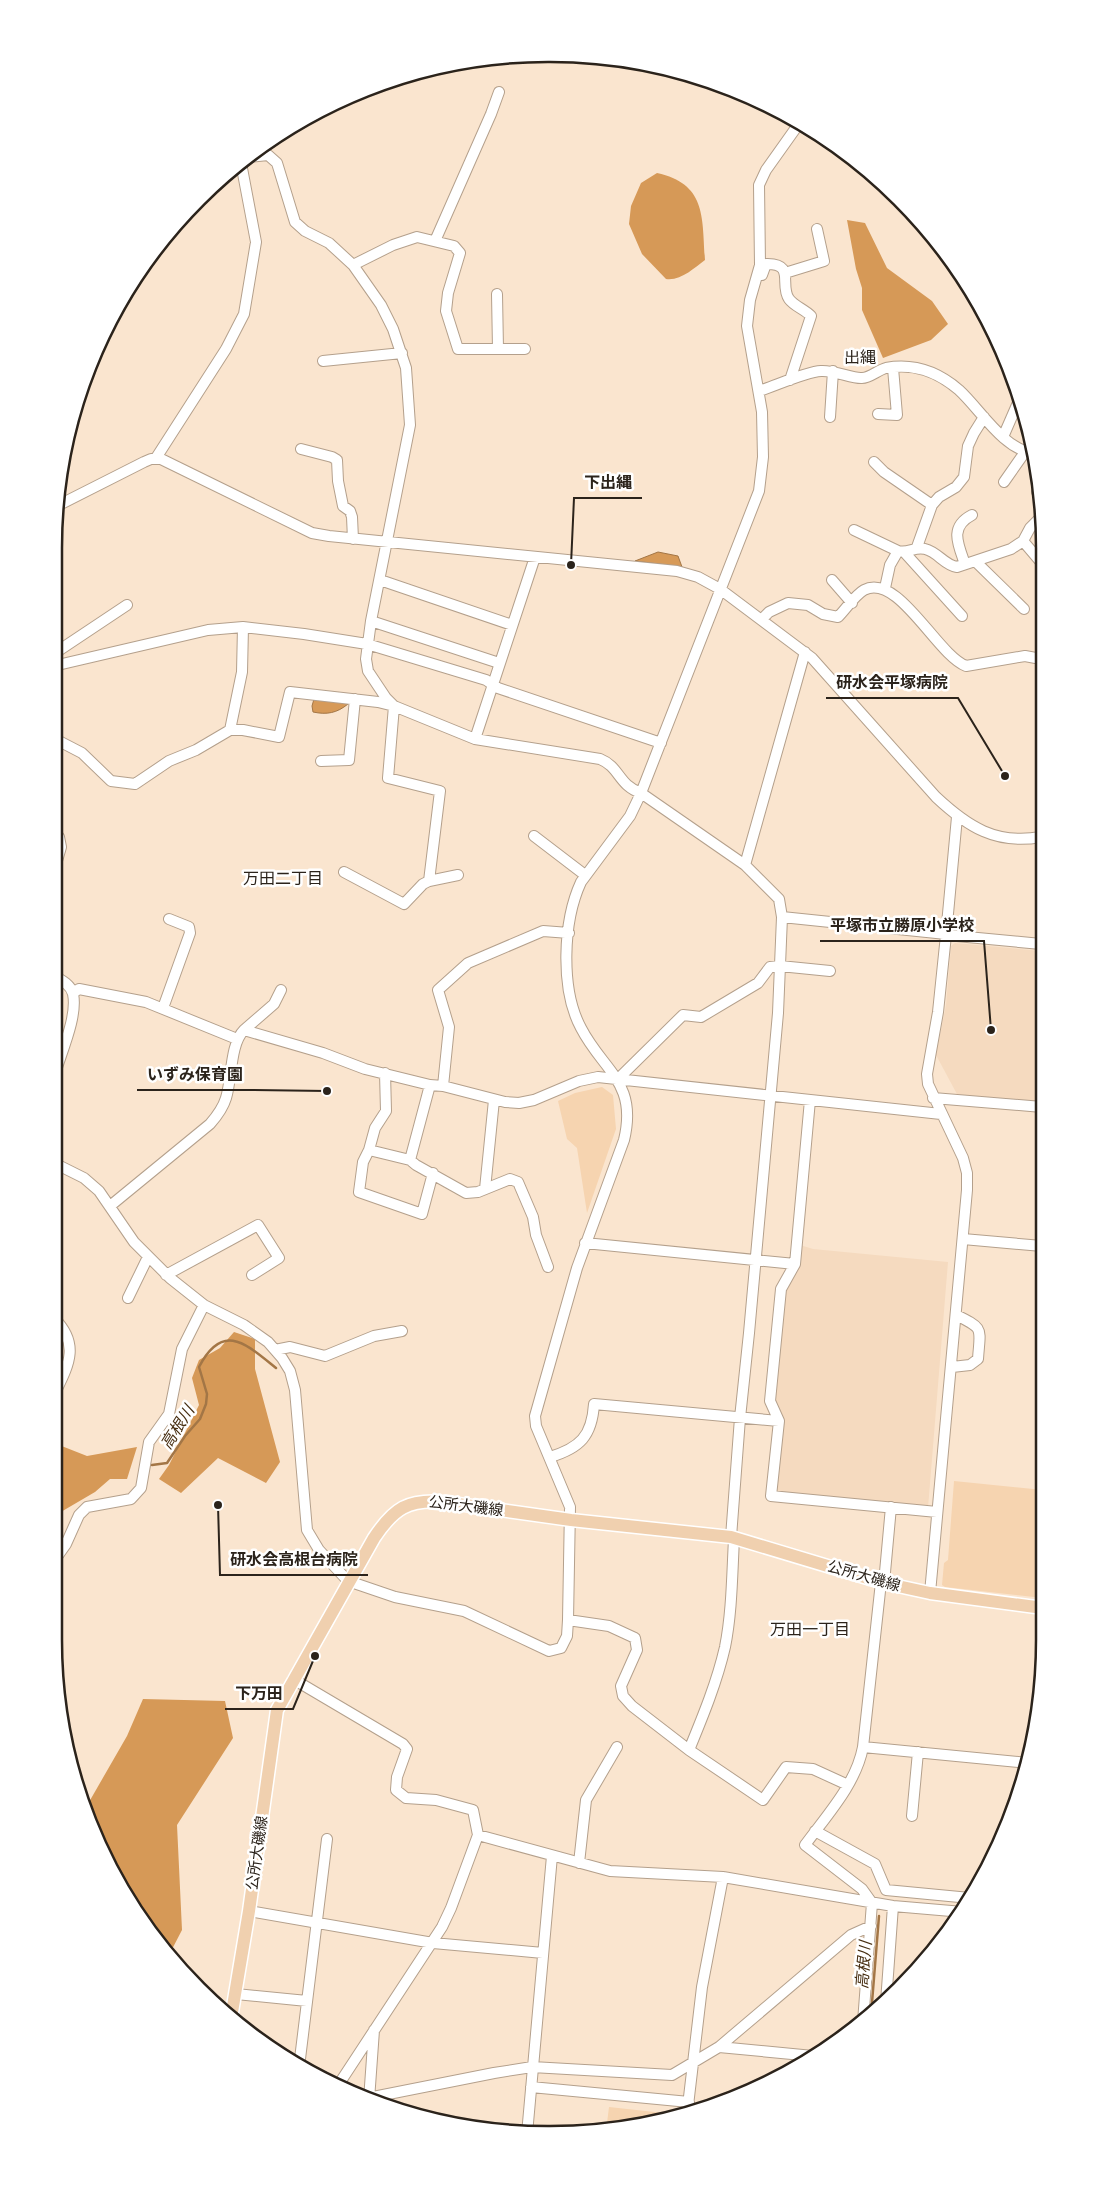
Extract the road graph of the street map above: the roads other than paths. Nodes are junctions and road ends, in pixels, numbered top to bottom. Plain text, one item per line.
1 (499, 92) dead end
2 (795, 130) edge
3 (263, 156) edge
4 (243, 171) edge
5 (817, 229) dead end
6 (435, 241) junction
7 (353, 265) junction
8 (785, 272) junction
9 (756, 278) junction
10 (497, 294) dead end
11 (498, 349) junction
12 (525, 349) dead end
13 (402, 353) junction
14 (323, 361) dead end
15 (893, 368) junction
16 (833, 372) junction
17 (790, 380) junction
18 (760, 391) junction
19 (1015, 410) edge
20 (878, 414) dead end
21 (830, 417) dead end
22 (984, 417) junction
23 (1003, 437) junction
24 (301, 449) dead end
25 (1025, 451) edge
26 (1026, 456) edge
27 (156, 458) junction
28 (874, 462) dead end
29 (1004, 482) dead end
30 (65, 502) edge
31 (932, 505) junction
32 (972, 515) dead end
33 (1034, 524) edge
34 (854, 530) dead end
35 (353, 539) junction
36 (1023, 541) junction
37 (388, 543) junction
38 (917, 547) junction
39 (901, 552) junction
40 (1036, 556) edge
41 (535, 557) junction
42 (975, 561) junction
43 (964, 564) junction
44 (380, 580) junction
45 (832, 580) dead end
46 (885, 588) junction
47 (720, 589) junction
48 (852, 603) junction
49 (127, 605) dead end
50 (1024, 608) dead end
51 (962, 616) dead end
52 (762, 619) junction
53 (371, 621) junction
54 (512, 625) junction
55 (243, 627) junction
56 (367, 644) junction
57 (62, 648) edge
58 (806, 652) junction
59 (1036, 658) edge
60 (499, 663) junction
61 (62, 664) edge
62 (492, 683) junction
63 (355, 699) junction
64 (394, 706) junction
65 (230, 730) junction
66 (475, 739) junction
67 (661, 742) junction
68 (62, 743) edge
69 (320, 761) dead end
70 (641, 793) junction
71 (956, 817) junction
72 (534, 836) dead end
73 (1036, 838) edge
74 (745, 865) junction
75 (344, 872) dead end
76 (458, 875) dead end
77 (585, 875) junction
78 (429, 882) junction
79 (782, 916) junction
80 (169, 919) dead end
81 (569, 933) junction
82 (946, 934) junction
83 (1036, 943) edge
84 (780, 966) junction
85 (830, 971) dead end
86 (62, 981) edge
87 (281, 990) dead end
88 (73, 993) junction
89 (163, 1008) junction
90 (244, 1030) junction
91 (237, 1039) junction
92 (62, 1051) edge
93 (384, 1073) junction
94 (618, 1079) junction
95 (430, 1085) junction
96 (443, 1086) junction
97 (770, 1095) junction
98 (933, 1098) junction
99 (494, 1100) junction
100 (810, 1100) junction
101 (1036, 1107) edge
102 (941, 1114) junction
103 (369, 1150) junction
104 (410, 1160) junction
105 (62, 1167) edge
106 (432, 1173) junction
107 (485, 1189) junction
108 (110, 1206) junction
109 (963, 1239) junction
110 (585, 1243) junction
111 (1036, 1245) edge
112 (148, 1257) junction
113 (756, 1260) junction
114 (794, 1264) junction
115 (548, 1267) dead end
116 (166, 1275) junction
117 (252, 1275) dead end
118 (128, 1298) dead end
119 (204, 1305) junction
120 (956, 1315) junction
121 (62, 1328) edge
122 (402, 1331) dead end
123 (275, 1350) junction
124 (952, 1367) junction
125 (62, 1376) edge
126 (740, 1418) junction
127 (778, 1421) junction
128 (550, 1457) junction
129 (891, 1507) junction
130 (937, 1512) junction
131 (571, 1520) junction
132 (733, 1538) junction
133 (62, 1550) edge
134 (348, 1581) junction
135 (882, 1583) junction
136 (930, 1593) junction
137 (1036, 1607) edge
138 (568, 1620) junction
139 (293, 1679) junction
140 (617, 1746) dead end
141 (863, 1747) junction
142 (689, 1750) junction
143 (918, 1752) junction
144 (1020, 1762) edge
145 (848, 1785) junction
146 (912, 1816) dead end
147 (815, 1831) junction
148 (478, 1835) junction
149 (327, 1839) dead end
150 (552, 1856) junction
151 (579, 1863) junction
152 (723, 1877) junction
153 (962, 1897) edge
154 (872, 1903) junction
155 (893, 1906) junction
156 (250, 1911) junction
157 (953, 1911) edge
158 (318, 1923) junction
159 (871, 1926) junction
160 (432, 1943) junction
161 (543, 1953) junction
162 (887, 1990) edge
163 (236, 1994) junction
164 (307, 2001) junction
165 (233, 2010) edge
166 (864, 2011) edge
167 (374, 2029) junction
168 (720, 2047) junction
169 (802, 2055) edge
170 (300, 2058) edge
171 (693, 2064) junction
172 (532, 2068) junction
173 (342, 2079) edge
174 (531, 2087) junction
175 (368, 2091) edge
176 (381, 2096) edge
177 (689, 2102) junction
178 (688, 2106) edge
179 (528, 2125) edge

1 - 6 street
2 - 9 street
3 - 7 street
4 - 27 street
5 - 8 street
6 - 7 street
6 - 11 street
7 - 13 street
8 - 9 street
8 - 17 street
9 - 18 street
10 - 11 street
11 - 12 street
13 - 14 street
13 - 37 street
15 - 16 street
15 - 20 street
15 - 22 street
16 - 17 street
16 - 21 street
17 - 18 street
18 - 47 street
19 - 23 street
22 - 23 street
22 - 31 street
23 - 25 street
24 - 35 street
26 - 29 street
27 - 30 street
27 - 35 street
28 - 31 street
31 - 38 street
32 - 43 street
33 - 36 street
34 - 39 street
35 - 37 street
36 - 40 street
36 - 42 street
37 - 41 street
37 - 44 street
38 - 39 street
38 - 43 street
39 - 46 street
39 - 51 street
41 - 47 street
41 - 54 street
42 - 43 street
42 - 50 street
44 - 53 street
44 - 54 street
45 - 48 street
46 - 48 street
46 - 59 street
47 - 52 street
47 - 67 street
48 - 52 street
49 - 57 street
52 - 58 street
53 - 56 street
53 - 60 street
54 - 60 street
55 - 56 street
55 - 61 street
55 - 65 street
56 - 62 street
56 - 64 street
58 - 71 street
58 - 74 street
60 - 62 street
62 - 66 street
62 - 67 street
63 - 64 street
63 - 65 street
63 - 69 street
64 - 66 street
64 - 78 street
65 - 68 street
66 - 70 street
67 - 70 street
70 - 74 street
70 - 77 street
71 - 73 street
71 - 82 street
72 - 77 street
74 - 79 street
75 - 78 street
76 - 78 street
77 - 81 street
79 - 82 street
79 - 84 street
80 - 89 street
81 - 94 street
81 - 96 street
82 - 83 street
82 - 98 street
84 - 85 street
84 - 94 street
84 - 97 street
86 - 88 street
87 - 90 street
88 - 89 street
88 - 92 street
89 - 91 street
90 - 91 street
90 - 93 street
91 - 108 street
93 - 95 street
93 - 103 street
94 - 97 street
94 - 99 street
94 - 110 street
95 - 96 street
95 - 104 street
96 - 99 street
97 - 100 street
97 - 113 street
98 - 101 street
98 - 102 street
99 - 107 street
100 - 102 street
100 - 114 street
102 - 109 street
103 - 104 street
103 - 106 street
104 - 106 street
105 - 108 street
106 - 107 street
107 - 115 street
108 - 112 street
109 - 111 street
109 - 120 street
110 - 113 street
110 - 128 street
112 - 116 street
112 - 118 street
113 - 114 street
113 - 126 street
114 - 127 street
116 - 117 street
116 - 119 street
119 - 123 street
119 - 133 street
120 - 124 street
120 - 124 street
121 - 125 street
122 - 123 street
123 - 134 street
124 - 130 street
126 - 127 street
126 - 128 street
126 - 132 street
127 - 129 street
128 - 131 street
129 - 130 street
129 - 135 street
130 - 136 street
131 - 132 main road, 公所大磯線
131 - 134 main road, 公所大磯線
131 - 138 street
132 - 135 main road, 公所大磯線
132 - 142 street
134 - 138 street
134 - 139 main road, 公所大磯線
135 - 136 main road, 公所大磯線
135 - 141 street
136 - 137 main road, 公所大磯線
138 - 142 street
139 - 148 street
139 - 156 main road, 公所大磯線
140 - 151 street
141 - 143 street
141 - 145 street
142 - 145 street
143 - 144 street
143 - 146 street
145 - 147 street
147 - 153 street
147 - 154 street
148 - 150 street
148 - 160 street
149 - 158 street
150 - 151 street
150 - 161 street
151 - 152 street
152 - 154 street
152 - 171 street
154 - 155 street
154 - 159 street
155 - 157 street
155 - 162 street
156 - 158 street
156 - 163 main road, 公所大磯線
158 - 160 street
158 - 164 street
159 - 166 street
159 - 168 street
160 - 161 street
160 - 167 street
161 - 172 street
163 - 164 street
163 - 165 main road, 公所大磯線
164 - 170 street
167 - 173 street
167 - 175 street
168 - 169 street
168 - 171 street
171 - 172 street
171 - 177 street
172 - 174 street
172 - 176 street
174 - 177 street
174 - 179 street
177 - 178 street

